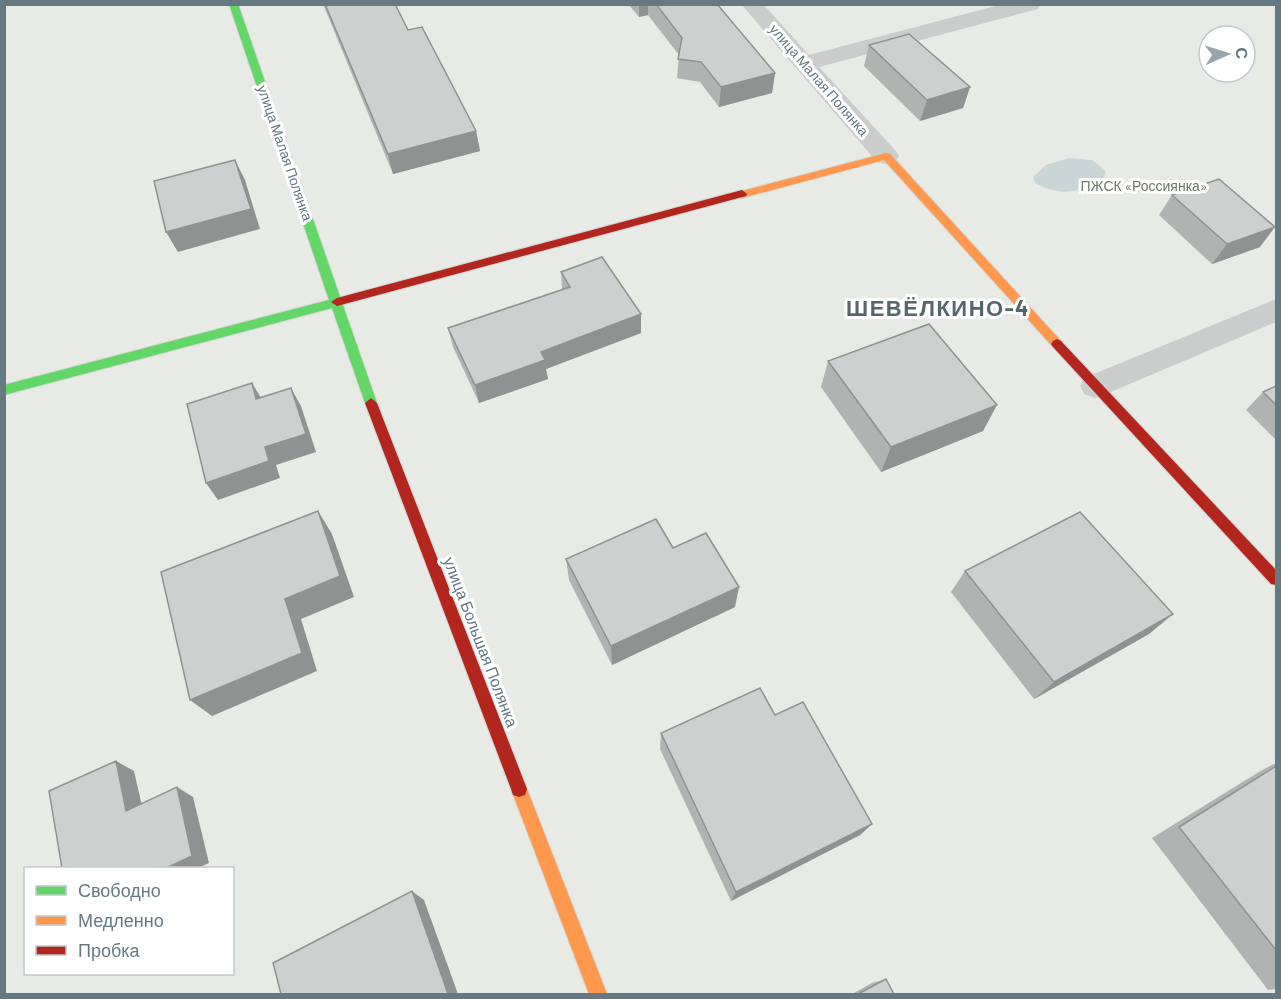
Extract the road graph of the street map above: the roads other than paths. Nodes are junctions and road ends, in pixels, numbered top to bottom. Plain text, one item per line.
1 (233, 4) edge
2 (751, 4) edge
3 (1030, 4) edge
4 (806, 63) junction
5 (886, 156) junction
6 (336, 301) junction
7 (1276, 310) edge
8 (1095, 386) junction
9 (4, 390) edge
10 (1276, 579) edge
11 (598, 994) edge

1 - 6 street, улица Малая Полянка
2 - 4 street, улица Малая Полянка
3 - 4 street
4 - 5 street, улица Малая Полянка
5 - 6 street
5 - 8 street
6 - 9 street
6 - 11 street, улица Большая Полянка
7 - 8 street
8 - 10 street

